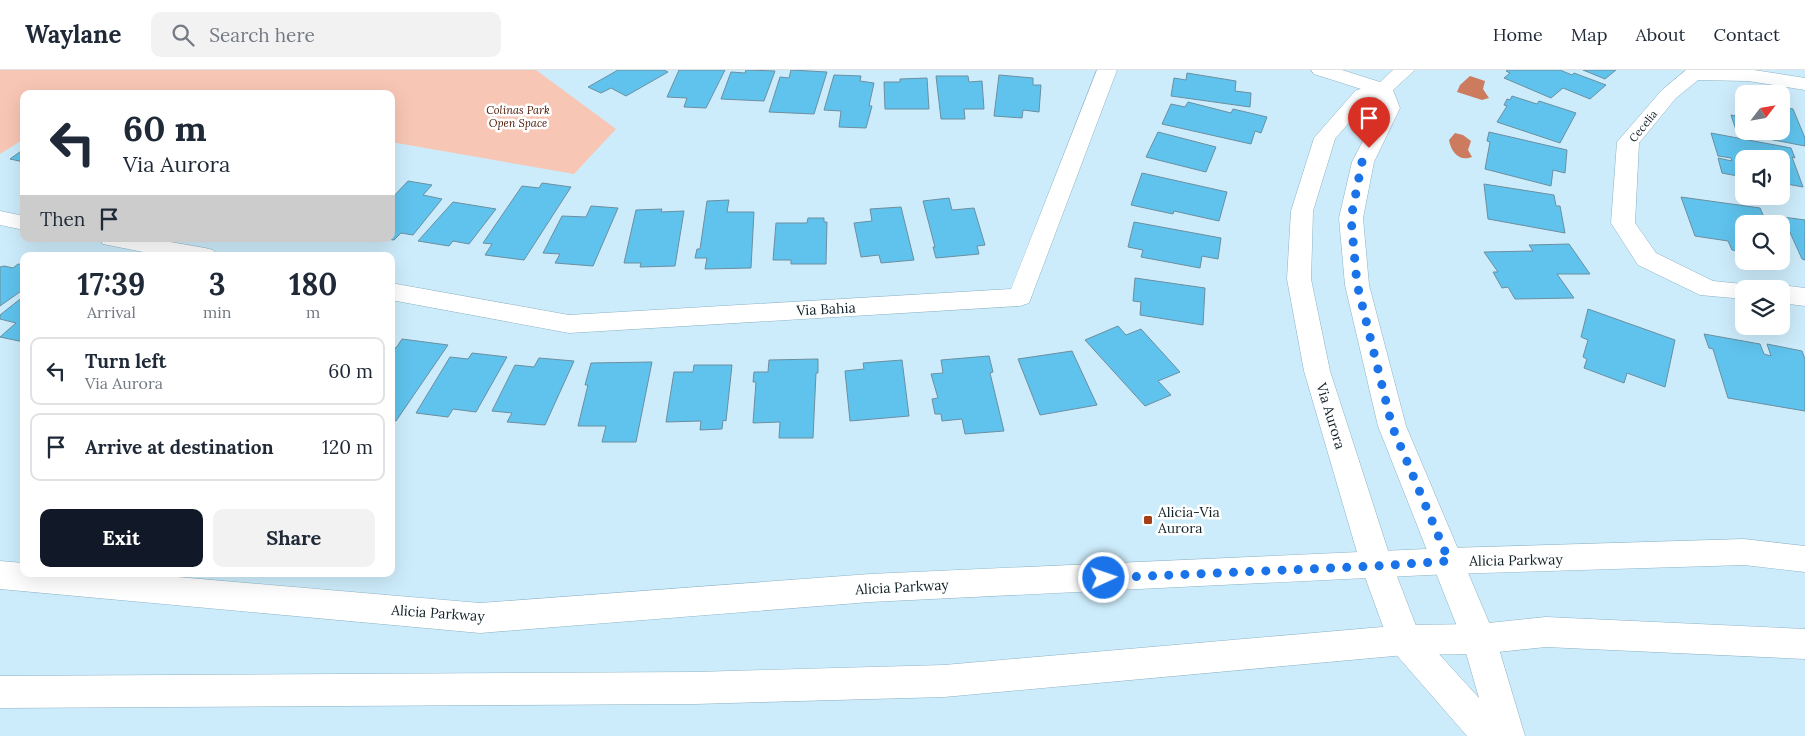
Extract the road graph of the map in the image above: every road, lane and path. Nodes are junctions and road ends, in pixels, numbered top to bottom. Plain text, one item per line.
1 (1108, 70) edge
2 (1321, 70) edge
3 (1405, 70) edge
4 (1805, 84) edge
5 (1383, 89) junction
6 (0, 218) edge
7 (20, 221) edge
8 (127, 242) edge
9 (182, 252) edge
10 (1735, 291) edge
11 (395, 292) edge
12 (1790, 295) edge
13 (1805, 297) edge
14 (1805, 559) edge
15 (1449, 561) junction
16 (1377, 566) junction
17 (0, 574) edge
18 (20, 576) edge
19 (33, 577) edge
20 (1479, 639) junction
21 (1405, 640) junction
22 (1805, 644) edge
23 (0, 692) edge
24 (1490, 736) edge
25 (1507, 736) edge

1 - 11 street, Via Bahia
2 - 5 street
3 - 5 street, Via Aurora
4 - 10 street, Cecelia
5 - 15 street
5 - 16 street, Via Aurora
6 - 7 street
8 - 9 street
12 - 13 street
14 - 15 street, Alicia Parkway
15 - 16 street, Alicia Parkway
15 - 20 street
16 - 19 street, Alicia Parkway
16 - 21 street, Via Aurora
17 - 18 street, Alicia Parkway
20 - 21 street
20 - 22 street
20 - 25 street
21 - 23 street
21 - 24 street, Via Aurora

